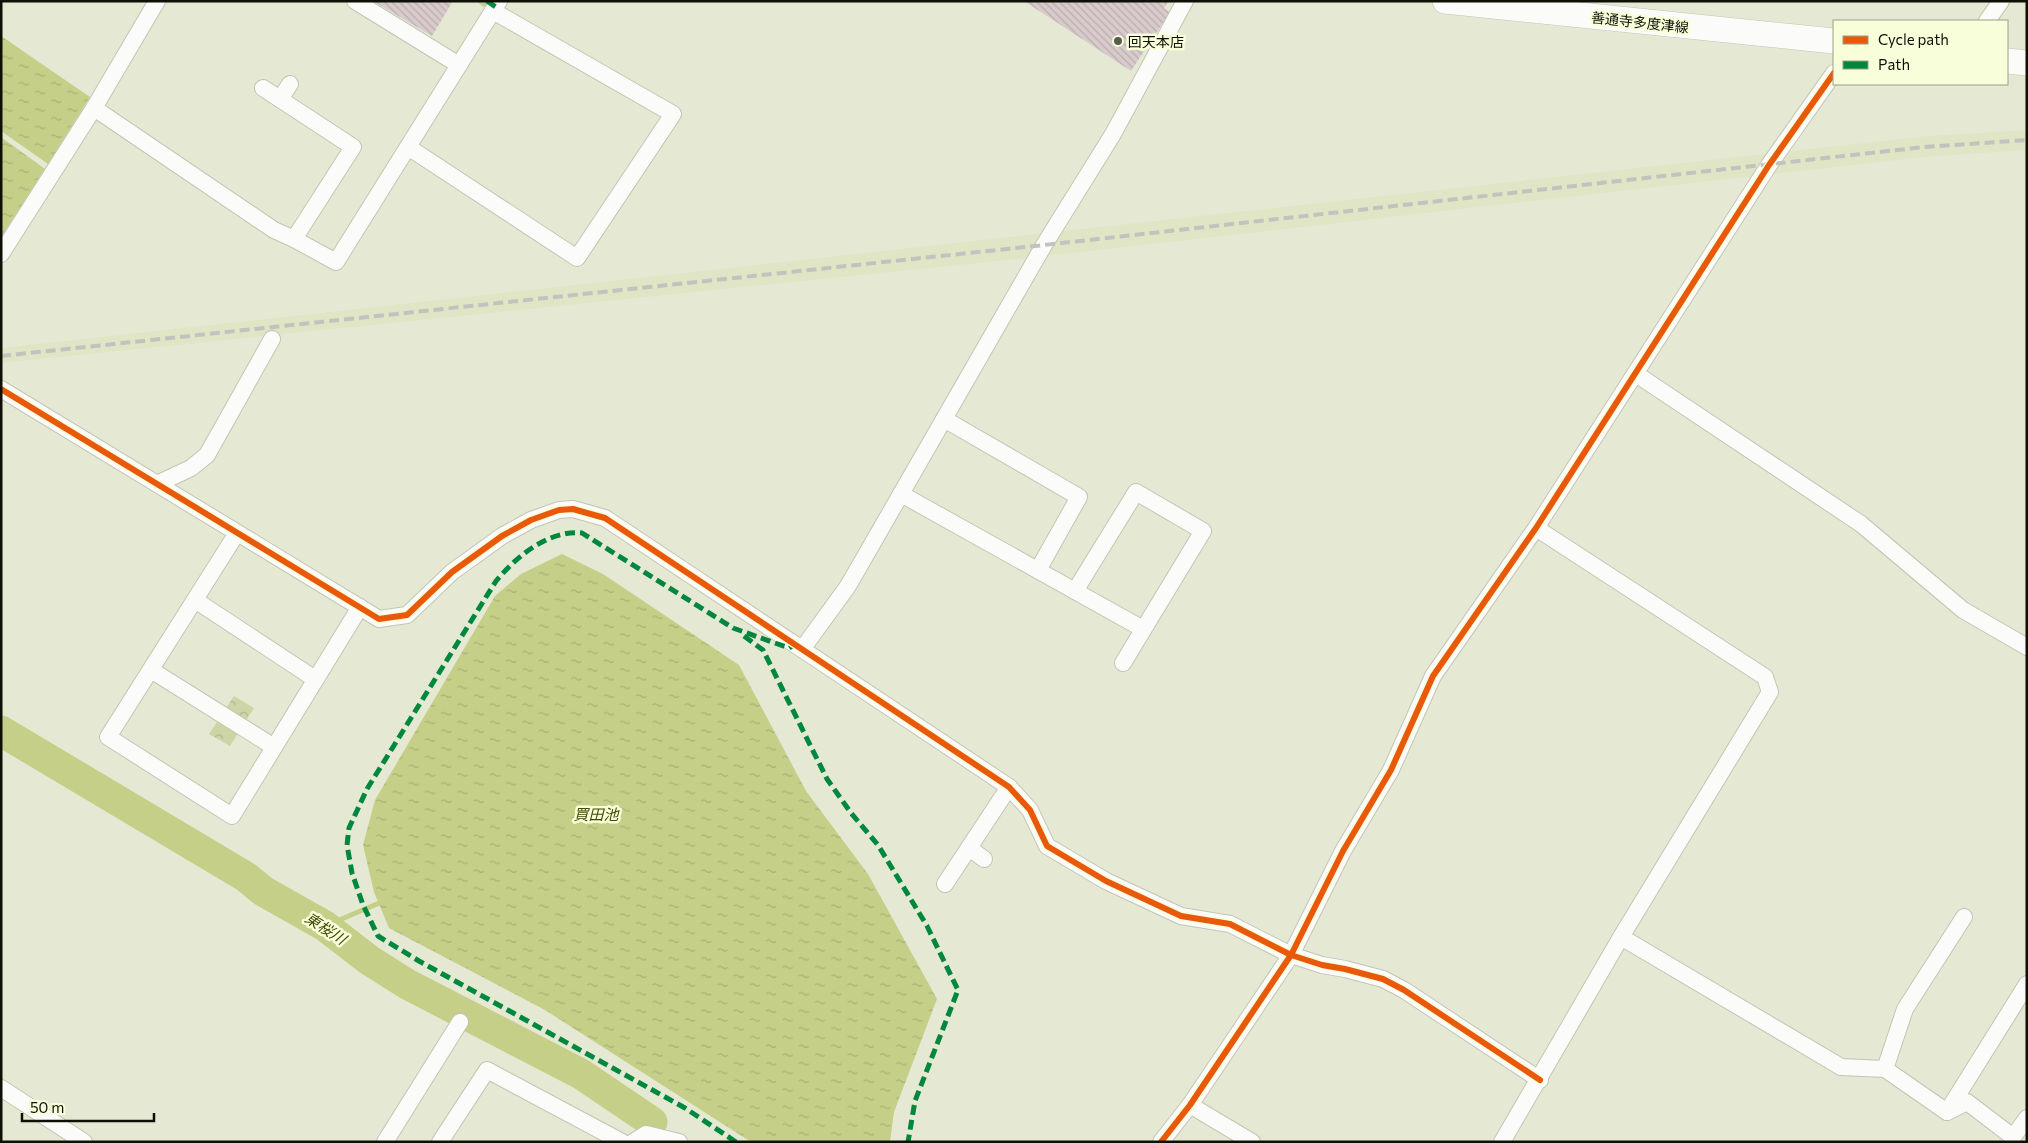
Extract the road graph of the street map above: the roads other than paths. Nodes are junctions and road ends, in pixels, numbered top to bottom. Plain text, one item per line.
1 (157, 1) edge
2 (355, 1) edge
3 (1185, 1) edge
4 (1446, 1) edge
5 (2002, 1) edge
6 (496, 6) edge
7 (1988, 20) edge
8 (1833, 41) edge
9 (2008, 61) edge
10 (2027, 63) edge
11 (459, 65) junction
12 (1833, 74) edge
13 (290, 84) dead end
14 (262, 88) dead end
15 (280, 99) junction
16 (94, 108) junction
17 (408, 147) junction
18 (294, 238) junction
19 (1, 254) edge
20 (272, 339) dead end
21 (1636, 374) junction
22 (1, 390) edge
23 (944, 419) junction
24 (157, 484) junction
25 (901, 494) junction
26 (1536, 528) junction
27 (237, 532) junction
28 (1038, 570) junction
29 (1075, 591) junction
30 (195, 600) junction
31 (360, 607) junction
32 (1143, 629) junction
33 (2027, 647) edge
34 (803, 648) junction
35 (1123, 662) dead end
36 (151, 670) junction
37 (316, 679) junction
38 (274, 747) junction
39 (1009, 787) junction
40 (969, 848) junction
41 (984, 859) dead end
42 (945, 884) dead end
43 (1964, 917) dead end
44 (1621, 937) junction
45 (1291, 955) junction
46 (2027, 984) edge
47 (460, 1022) dead end
48 (1886, 1069) junction
49 (1540, 1080) junction
50 (1, 1088) edge
51 (1190, 1105) junction
52 (1947, 1112) junction
53 (2027, 1118) edge
54 (619, 1140) edge
55 (84, 1142) edge
56 (386, 1142) edge
57 (440, 1142) edge
58 (633, 1142) edge
59 (680, 1142) edge
60 (1161, 1142) edge
61 (1252, 1142) edge
62 (1502, 1142) edge

1 - 16 street
2 - 11 street
3 - 23 street
4 - 8 main road, 善通寺多度津線
5 - 7 street
6 - 11 street
6 - 17 street
9 - 10 main road
11 - 17 street
12 - 21 street
13 - 15 street
14 - 15 street
15 - 18 street
16 - 18 street
16 - 19 street
17 - 18 street
20 - 24 street
21 - 26 street
21 - 33 street
22 - 24 street
23 - 25 street
23 - 28 street
24 - 27 street
25 - 28 street
25 - 34 street
26 - 44 street
26 - 45 street
27 - 30 street
27 - 31 street
28 - 29 street
29 - 32 street
29 - 32 street
30 - 36 street
30 - 37 street
31 - 34 street
31 - 37 street
32 - 35 street
34 - 39 street
36 - 38 street
36 - 38 street
37 - 38 street
39 - 40 street
39 - 45 street
40 - 41 street
40 - 42 street
43 - 48 street
44 - 48 street
44 - 49 street
45 - 49 street
45 - 51 street
46 - 52 street
47 - 56 street
48 - 52 street
49 - 62 street
50 - 55 street
51 - 60 street
51 - 61 street
52 - 53 street
54 - 57 street
58 - 59 street

